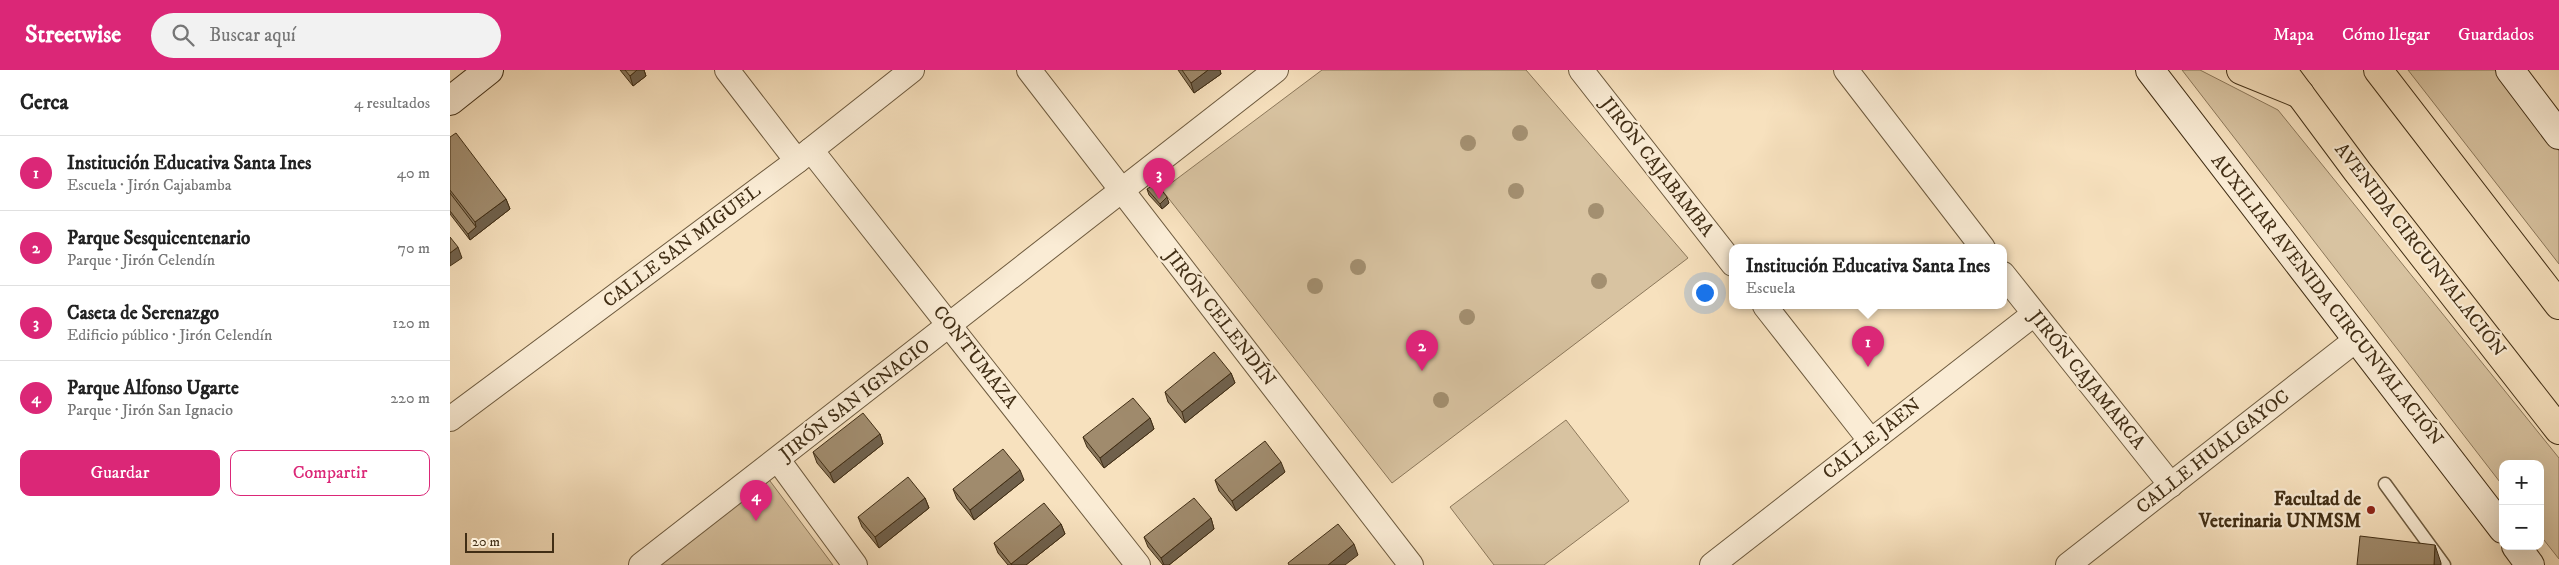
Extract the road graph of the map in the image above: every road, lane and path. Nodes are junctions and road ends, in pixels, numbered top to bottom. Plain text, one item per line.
1 (489, 70) edge
2 (726, 70) edge
3 (912, 70) edge
4 (1029, 70) edge
5 (1276, 70) edge
6 (1581, 70) edge
7 (1846, 70) edge
8 (2150, 70) edge
9 (2241, 70) edge
10 (2282, 70) edge
11 (2378, 70) edge
12 (2510, 70) edge
13 (2300, 94) junction
14 (450, 100) edge
15 (2559, 135) edge
16 (804, 156) junction
17 (1121, 190) junction
18 (1980, 244) edge
19 (1729, 259) edge
20 (2007, 279) edge
21 (2559, 305) edge
22 (1767, 309) edge
23 (2034, 314) junction
24 (950, 325) junction
25 (2357, 340) junction
26 (450, 419) edge
27 (2559, 430) edge
28 (1870, 440) junction
29 (778, 460) junction
30 (2385, 484) dead end
31 (2171, 485) junction
32 (2499, 525) edge
33 (2519, 550) edge
34 (640, 565) edge
35 (855, 565) edge
36 (1138, 565) edge
37 (1411, 565) edge
38 (1712, 565) edge
39 (2068, 565) edge
40 (2444, 565) edge
41 (2530, 565) edge

1 - 14 main road
2 - 16 street, CONTUMAZA
3 - 16 street, CALLE SAN MIGUEL
4 - 17 street, JIRÓN CELENDÍN
5 - 17 street
6 - 19 street, JIRÓN CAJABAMBA
7 - 18 street
8 - 25 main road, AUXILIAR AVENIDA CIRCUNVALACIÓN
9 - 13 main road
10 - 13 main road, AVENIDA CIRCUNVALACIÓN
11 - 21 main road
12 - 15 main road
13 - 27 main road, AVENIDA CIRCUNVALACIÓN
16 - 24 street, CONTUMAZA
16 - 26 street, CALLE SAN MIGUEL
17 - 24 street, JIRÓN SAN IGNACIO
17 - 37 street, JIRÓN CELENDÍN
20 - 23 street, JIRÓN CAJAMARCA
22 - 28 street
23 - 28 street, CALLE JAEN
23 - 31 street, JIRÓN CAJAMARCA
24 - 29 street, JIRÓN SAN IGNACIO
24 - 36 street, CONTUMAZA
25 - 31 street, CALLE HUALGAYOC
25 - 32 main road, AUXILIAR AVENIDA CIRCUNVALACIÓN
28 - 38 street, CALLE JAEN
29 - 34 street, JIRÓN SAN IGNACIO
29 - 35 street
30 - 40 lane
31 - 39 street, CALLE HUALGAYOC
33 - 41 main road

